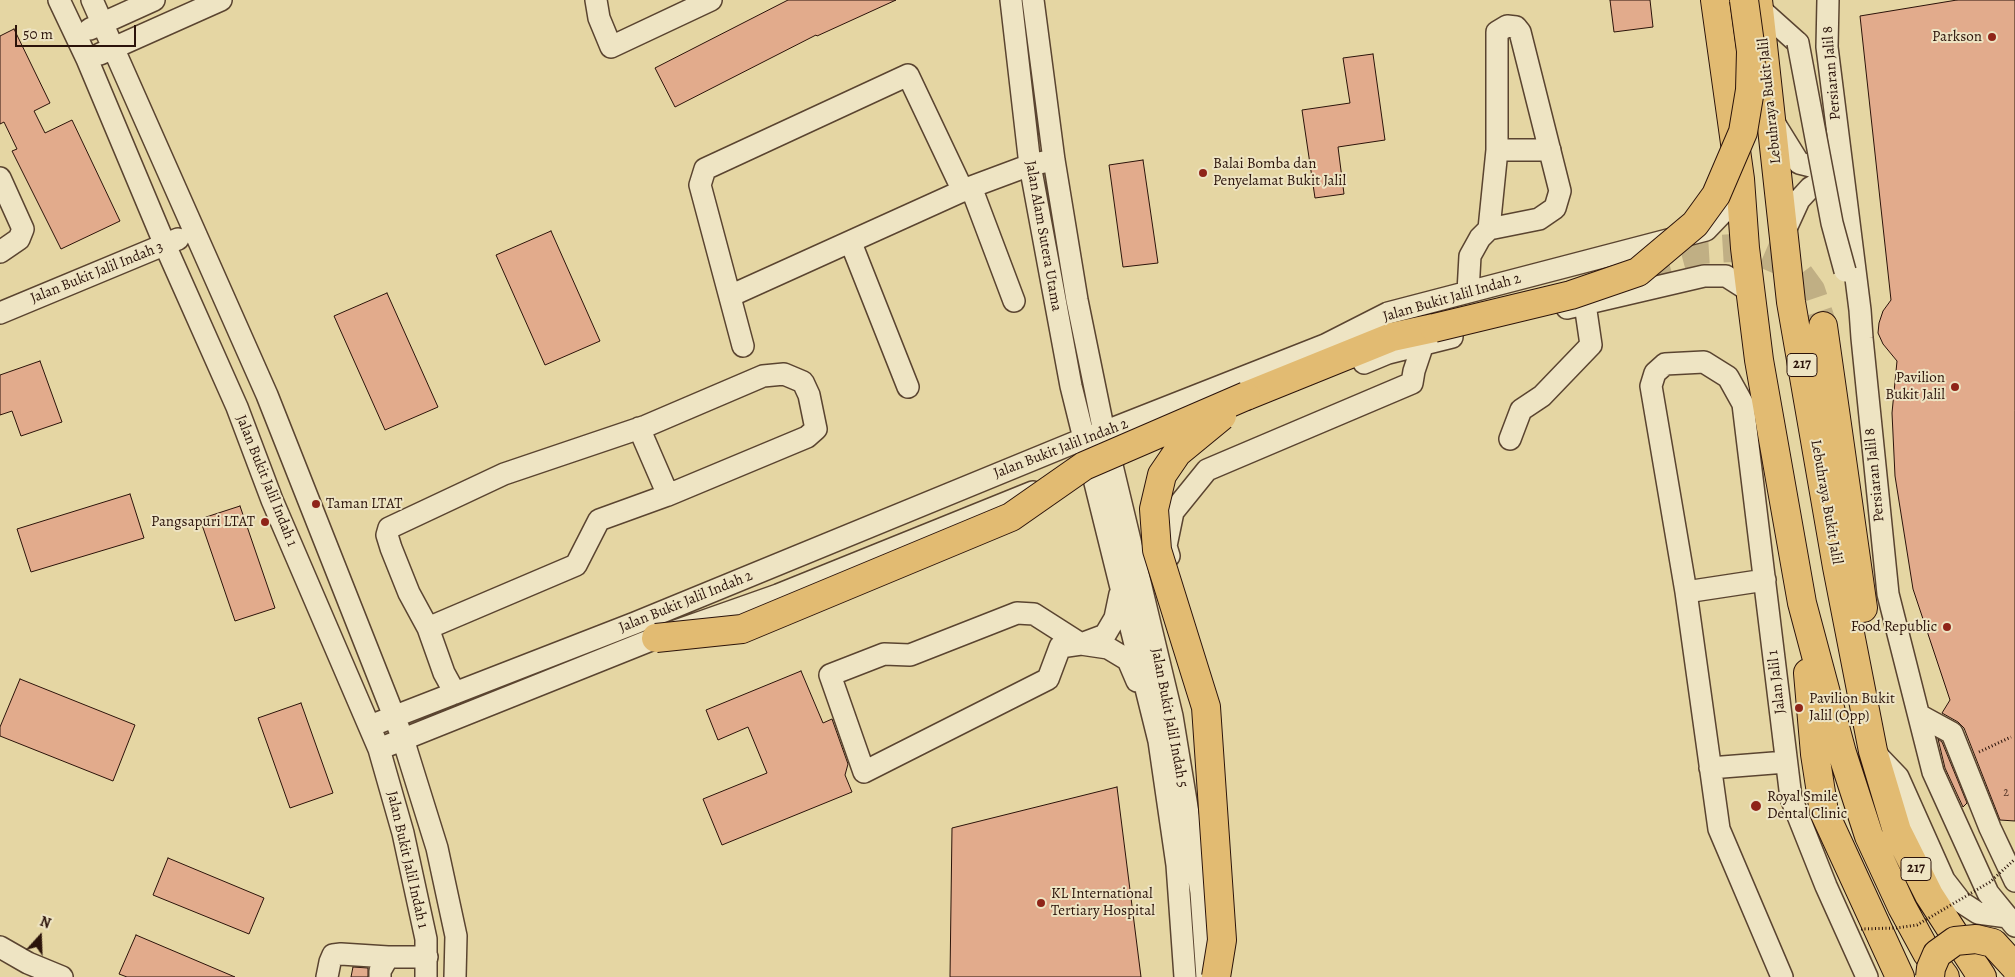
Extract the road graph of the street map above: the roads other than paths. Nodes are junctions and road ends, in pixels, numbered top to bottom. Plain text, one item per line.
1 (59, 0) edge
2 (92, 0) edge
3 (154, 0) edge
4 (221, 0) edge
5 (596, 0) edge
6 (711, 0) edge
7 (1011, 0) edge
8 (1033, 0) edge
9 (1715, 0) edge
10 (1828, 0) edge
11 (1754, 3) edge
12 (102, 23) junction
13 (74, 36) junction
14 (114, 48) junction
15 (87, 60) junction
16 (1772, 119) junction
17 (1497, 150) junction
18 (1550, 150) junction
19 (1054, 160) junction
20 (1030, 165) junction
21 (0, 178) edge
22 (1740, 179) junction
23 (967, 189) junction
24 (1065, 221) junction
25 (1041, 223) junction
26 (1489, 229) junction
27 (194, 233) junction
28 (1783, 236) junction
29 (851, 242) junction
30 (165, 245) junction
31 (0, 252) edge
32 (1468, 292) junction
33 (1751, 292) junction
34 (730, 296) junction
35 (1014, 301) dead end
36 (1585, 304) junction
37 (1860, 310) junction
38 (0, 313) edge
39 (1822, 326) tunnel mouth
40 (1423, 344) junction
41 (743, 346) dead end
42 (908, 387) dead end
43 (267, 396) junction
44 (1246, 396) junction
45 (237, 407) junction
46 (639, 428) junction
47 (1104, 432) junction
48 (1510, 438) dead end
49 (1083, 439) junction
50 (1112, 462) junction
51 (1091, 469) junction
52 (668, 495) junction
53 (1765, 580) junction
54 (1121, 589) junction
55 (1686, 592) junction
56 (1802, 603) junction
57 (428, 628) junction
58 (656, 638) junction
59 (1081, 644) junction
60 (1208, 691) dead end
61 (455, 692) junction
62 (1919, 715) junction
63 (394, 717) junction
64 (1153, 718) junction
65 (370, 726) junction
66 (403, 739) junction
67 (379, 749) junction
68 (1873, 750) junction
69 (1786, 762) junction
70 (1710, 768) junction
71 (2015, 881) edge
72 (2011, 921) edge
73 (0, 947) edge
74 (388, 957) junction
75 (426, 967) edge
76 (2015, 967) edge
77 (1897, 971) edge
78 (62, 977) edge
79 (327, 977) edge
80 (380, 977) edge
81 (455, 977) edge
82 (1185, 977) edge
83 (1207, 977) edge
84 (1216, 977) edge
85 (1782, 977) edge
86 (1868, 977) edge
87 (1930, 977) edge
88 (1945, 977) edge
89 (1982, 977) edge

1 - 13 street, Jalan Bukit Jalil Indah 1
2 - 12 street, Jalan Bukit Jalil Indah 1
3 - 12 street
4 - 14 street
5 - 6 street
7 - 20 street, Jalan Alam Sutera Utama
8 - 19 street, Jalan Alam Sutera Utama
9 - 22 highway, 217
10 - 37 street, Persiaran Jalil 8
11 - 16 highway, Lebuhraya Bukit Jalil / 217
11 - 37 street, bridge
11 - 44 highway, bridge
12 - 13 street
12 - 14 street, Jalan Bukit Jalil Indah 1
13 - 15 street, Jalan Bukit Jalil Indah 1
14 - 15 street
14 - 27 street, Jalan Bukit Jalil Indah 1
15 - 30 street, Jalan Bukit Jalil Indah 1
16 - 28 highway, Lebuhraya Bukit Jalil / 217
16 - 28 street
17 - 18 street
17 - 18 street
17 - 26 street
18 - 26 street
19 - 20 street
19 - 24 street, Jalan Alam Sutera Utama
20 - 23 street
20 - 25 street, Jalan Alam Sutera Utama
21 - 31 street
22 - 32 street, Jalan Bukit Jalil Indah 2
22 - 33 highway, 217
23 - 29 street
23 - 34 street
23 - 35 street
24 - 25 street
24 - 47 street, Jalan Alam Sutera Utama
25 - 49 street, Jalan Alam Sutera Utama
26 - 32 street
27 - 30 street, Jalan Bukit Jalil Indah 3
27 - 43 street, Jalan Bukit Jalil Indah 1
28 - 68 highway, Lebuhraya Bukit Jalil / 217
29 - 34 street
29 - 42 street
30 - 38 street, Jalan Bukit Jalil Indah 3
30 - 45 street, Jalan Bukit Jalil Indah 1
32 - 47 street, Jalan Bukit Jalil Indah 2
33 - 36 street, Jalan Bukit Jalil Indah 2
33 - 56 highway, 217
34 - 41 street
36 - 40 street, Jalan Bukit Jalil Indah 2
36 - 48 street
37 - 62 street, Persiaran Jalil 8
39 - 68 highway
40 - 50 street, Jalan Bukit Jalil Indah 2
40 - 60 street
43 - 45 street
43 - 63 street, Jalan Bukit Jalil Indah 1
44 - 58 highway, bridge
44 - 84 highway, bridge
45 - 65 street, Jalan Bukit Jalil Indah 1
46 - 52 street
46 - 52 street
46 - 57 street
47 - 49 street, Jalan Bukit Jalil Indah 2
47 - 50 street, Jalan Alam Sutera Utama
49 - 51 street, Jalan Alam Sutera Utama
49 - 61 street, Jalan Bukit Jalil Indah 2
50 - 51 street, Jalan Bukit Jalil Indah 2
50 - 83 street, Jalan Bukit Jalil Indah 5
51 - 54 street, Jalan Bukit Jalil Indah 5
51 - 58 street, Jalan Bukit Jalil Indah 2
52 - 57 street
53 - 55 street
53 - 55 street, Jalan Jalil 1
53 - 69 street, Jalan Jalil 1
54 - 59 street
54 - 64 street, Jalan Bukit Jalil Indah 5
55 - 70 street
56 - 77 highway
56 - 88 highway, 217
57 - 61 street
58 - 66 street, Jalan Bukit Jalil Indah 2
59 - 59 street
59 - 64 street
61 - 63 street, Jalan Bukit Jalil Indah 2
62 - 71 street
62 - 72 street, Persiaran Jalil 8
63 - 65 street, Jalan Bukit Jalil Indah 2
63 - 66 street, Jalan Bukit Jalil Indah 1
64 - 82 street, Jalan Bukit Jalil Indah 5
65 - 67 street, Jalan Bukit Jalil Indah 1
66 - 67 street, Jalan Bukit Jalil Indah 2
66 - 81 street, Jalan Bukit Jalil Indah 1
67 - 75 street, Jalan Bukit Jalil Indah 1
68 - 72 street
68 - 89 highway, Lebuhraya Bukit Jalil / 217
69 - 70 street
69 - 86 street, Jalan Jalil 1
70 - 85 street
73 - 78 street
74 - 75 street
74 - 79 street
74 - 80 street
76 - 87 highway, bridge
77 - 86 street

